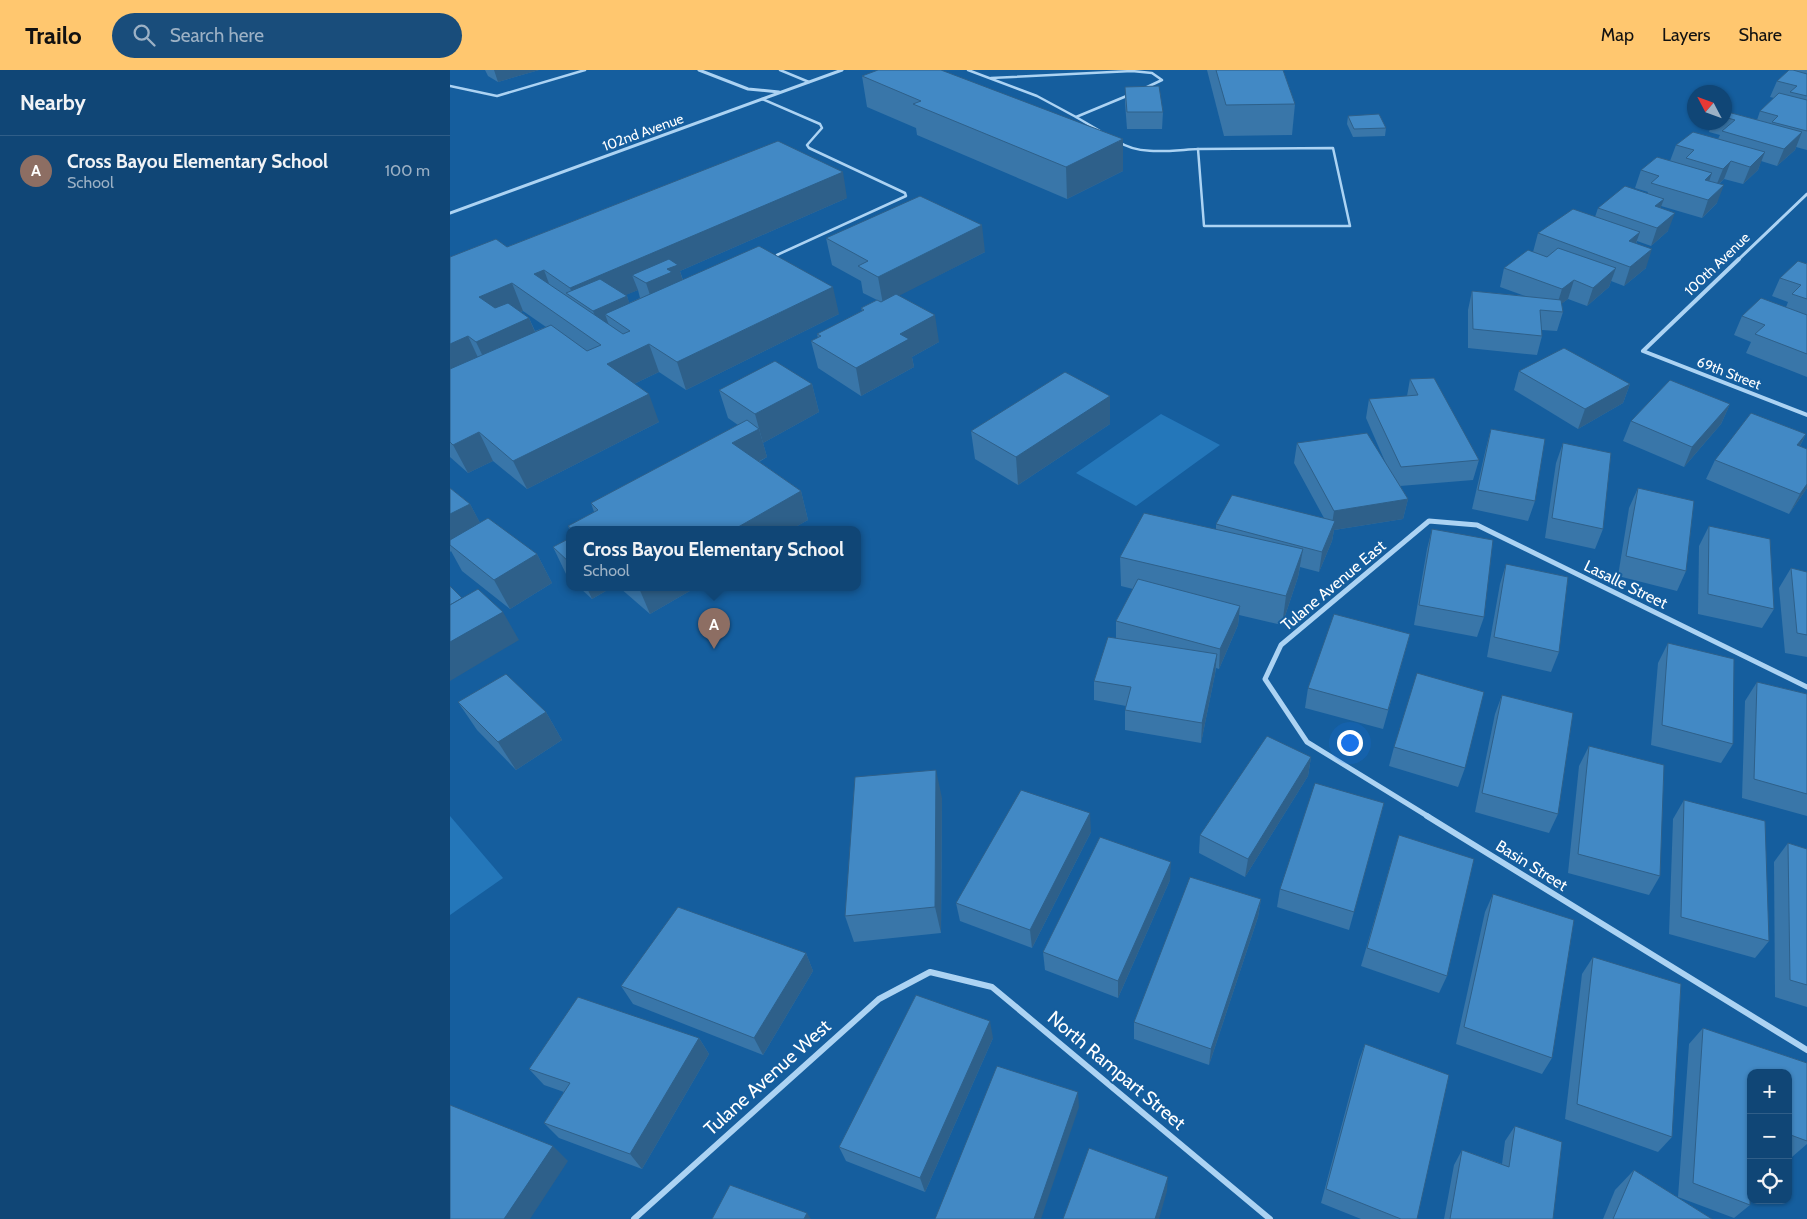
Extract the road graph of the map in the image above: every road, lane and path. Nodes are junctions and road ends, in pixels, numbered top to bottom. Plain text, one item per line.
1 (585, 70) edge
2 (699, 70) edge
3 (780, 70) edge
4 (842, 70) edge
5 (968, 70) edge
6 (991, 78) junction
7 (809, 82) junction
8 (450, 86) edge
9 (1141, 90) edge
10 (782, 92) junction
11 (1133, 94) edge
12 (762, 99) junction
13 (1076, 117) junction
14 (1101, 132) edge
15 (1117, 141) edge
16 (1198, 149) junction
17 (1807, 194) edge
18 (450, 213) edge
19 (777, 255) edge
20 (1642, 351) joint
21 (1807, 415) edge
22 (1429, 521) joint
23 (1265, 678) joint
24 (1807, 687) edge
25 (930, 972) joint
26 (1807, 1050) edge
27 (634, 1219) edge
28 (1270, 1219) edge

1 - 8 lane
2 - 10 street
3 - 7 lane
4 - 7 street, 102nd Avenue
5 - 6 lane
6 - 9 lane
6 - 13 lane
7 - 10 street, 102nd Avenue
10 - 12 street, 102nd Avenue
11 - 13 lane
12 - 18 street, 102nd Avenue
12 - 19 lane
13 - 14 lane
15 - 16 lane
16 - 16 lane
17 - 20 street, 100th Avenue
20 - 21 street, 69th Street
22 - 23 street, Tulane Avenue East
22 - 24 street, Lasalle Street
23 - 26 street, Basin Street
25 - 27 street, Tulane Avenue West
25 - 28 street, North Rampart Street

